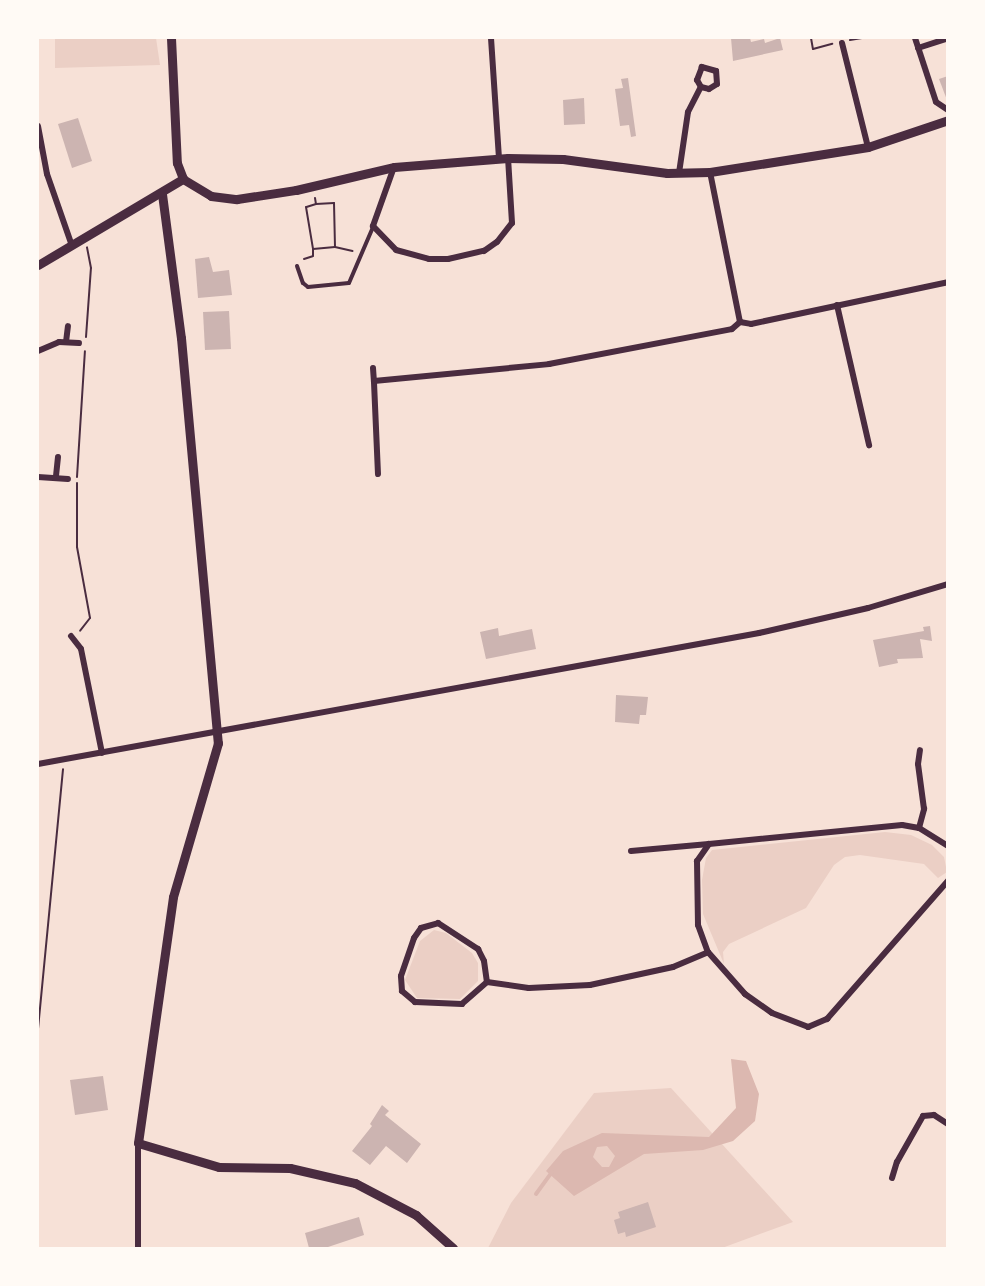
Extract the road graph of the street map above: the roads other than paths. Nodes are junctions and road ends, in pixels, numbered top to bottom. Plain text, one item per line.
1 (171, 38) edge
2 (491, 38) edge
3 (915, 38) edge
4 (948, 38) edge
5 (842, 43) dead end
6 (918, 48) junction
7 (701, 87) dead end
8 (948, 110) edge
9 (948, 120) edge
10 (38, 126) edge
11 (868, 147) junction
12 (503, 158) junction
13 (394, 167) junction
14 (710, 172) junction
15 (679, 173) junction
16 (183, 178) junction
17 (162, 194) junction
18 (373, 226) junction
19 (71, 243) junction
20 (38, 265) edge
21 (297, 266) road end
22 (948, 282) edge
23 (837, 305) junction
24 (740, 322) junction
25 (68, 326) dead end
26 (66, 342) junction
27 (79, 344) dead end
28 (38, 351) edge
29 (373, 368) dead end
30 (374, 381) junction
31 (869, 445) dead end
32 (58, 457) dead end
33 (378, 474) dead end
34 (56, 476) junction
35 (38, 477) edge
36 (68, 479) road end
37 (948, 584) edge
38 (70, 636) road end
39 (218, 733) junction
40 (920, 750) dead end
41 (102, 753) junction
42 (38, 764) edge
43 (919, 828) junction
44 (709, 844) junction
45 (948, 846) edge
46 (631, 851) dead end
47 (948, 881) edge
48 (708, 952) junction
49 (487, 982) junction
50 (948, 1124) edge
51 (138, 1143) junction
52 (892, 1178) dead end
53 (138, 1248) edge
54 (453, 1248) edge

1 - 16 street
2 - 12 street
3 - 6 street
4 - 6 street
5 - 11 street
6 - 8 street
7 - 15 street
9 - 11 street
10 - 19 street
11 - 14 street
12 - 13 street
12 - 15 street
12 - 18 street
13 - 16 street
13 - 18 street
14 - 15 street
14 - 24 street
16 - 17 street
17 - 19 street
17 - 39 street
18 - 21 lane
19 - 20 street
22 - 23 street
23 - 24 street
23 - 31 street
24 - 30 street
25 - 26 street
26 - 27 street
26 - 28 street
29 - 30 street
30 - 33 street
32 - 34 street
34 - 35 street
34 - 36 street
37 - 39 street
38 - 41 street
39 - 41 street
39 - 51 street
40 - 43 street
41 - 42 street
43 - 44 street
43 - 45 street
44 - 46 street
44 - 48 street
47 - 48 street
48 - 49 street
49 - 49 street
50 - 52 street
51 - 53 street
51 - 54 street

